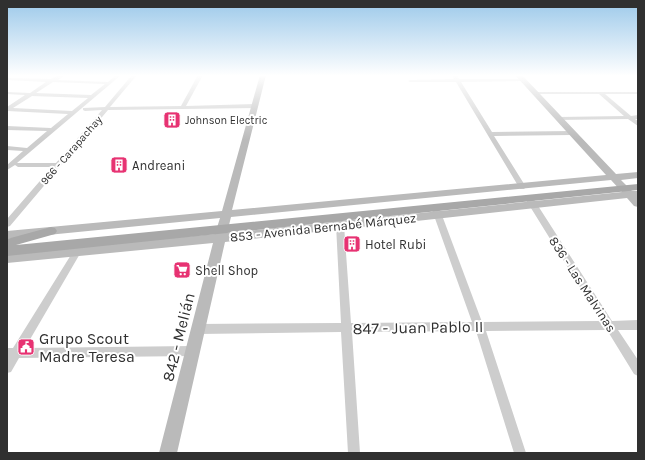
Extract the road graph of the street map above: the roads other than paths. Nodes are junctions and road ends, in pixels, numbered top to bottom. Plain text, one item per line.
1 (25, 96) edge
2 (82, 96) edge
3 (117, 96) edge
4 (189, 96) edge
5 (257, 96) edge
6 (467, 96) edge
7 (538, 96) edge
8 (604, 96) edge
9 (93, 97) joint
10 (255, 106) junction
11 (183, 107) junction
12 (7, 109) edge
13 (85, 109) dead end
14 (107, 109) junction
15 (74, 113) junction
16 (630, 117) junction
17 (638, 117) edge
18 (558, 118) junction
19 (638, 124) edge
20 (7, 128) edge
21 (53, 130) junction
22 (572, 133) junction
23 (490, 134) junction
24 (7, 148) edge
25 (28, 150) junction
26 (18, 165) dead end
27 (58, 165) junction
28 (7, 168) edge
29 (638, 175) edge
30 (638, 181) edge
31 (522, 187) junction
32 (638, 187) edge
33 (625, 188) edge
34 (531, 202) junction
35 (477, 204) junction
36 (638, 204) edge
37 (496, 209) junction
38 (437, 211) junction
39 (338, 222) junction
40 (7, 224) edge
41 (224, 226) junction
42 (51, 231) joint
43 (110, 241) junction
44 (7, 243) edge
45 (125, 248) junction
46 (77, 252) junction
47 (7, 258) edge
48 (638, 324) edge
49 (610, 325) junction
50 (479, 326) junction
51 (346, 328) junction
52 (198, 329) junction
53 (192, 351) junction
54 (11, 353) edge
55 (7, 368) edge
56 (638, 370) edge
57 (168, 453) edge
58 (354, 453) edge
59 (520, 453) edge

1 - 12 street
2 - 9 street
3 - 14 street, 966 - Carapachay
4 - 11 street
5 - 10 street, 842 - Melián
6 - 23 street
7 - 18 street
8 - 16 street
9 - 15 street
10 - 11 street
10 - 41 street, 842 - Melián
11 - 14 street
12 - 15 street
13 - 14 street
14 - 27 street, 966 - Carapachay
15 - 21 street
16 - 17 street
16 - 18 street
16 - 19 street
18 - 22 street
20 - 21 street
21 - 25 street
22 - 23 street
22 - 33 street
23 - 31 street
24 - 25 street
25 - 28 street
26 - 27 street
27 - 40 street, 966 - Carapachay
29 - 33 street, 853 - Avenida Bernabé Márquez
30 - 33 main road, 853 - Avenida Bernabé Márquez
31 - 33 street, 853 - Avenida Bernabé Márquez
31 - 41 street, 853 - Avenida Bernabé Márquez
32 - 33 main road, 853 - Avenida Bernabé Márquez
33 - 34 main road, 853 - Avenida Bernabé Márquez
33 - 36 street
33 - 41 main road, 853 - Avenida Bernabé Márquez
34 - 35 main road, 853 - Avenida Bernabé Márquez
34 - 37 street, 853 - Avenida Bernabé Márquez
34 - 49 street, 836 - Las Malvinas
35 - 37 main road
35 - 38 main road, 853 - Avenida Bernabé Márquez
37 - 38 street, 853 - Avenida Bernabé Márquez
38 - 39 main road, 853 - Avenida Bernabé Márquez
38 - 50 street
39 - 41 main road, 853 - Avenida Bernabé Márquez
39 - 51 street
41 - 42 street, 853 - Avenida Bernabé Márquez
41 - 43 main road, 853 - Avenida Bernabé Márquez
41 - 44 main road, 853 - Avenida Bernabé Márquez
41 - 45 street, 853 - Avenida Bernabé Márquez
41 - 52 street, 842 - Melián
42 - 44 main road
43 - 44 main road, 853 - Avenida Bernabé Márquez
43 - 45 main road
45 - 46 street, 853 - Avenida Bernabé Márquez
46 - 47 street, 853 - Avenida Bernabé Márquez
46 - 54 street
48 - 49 street, 847 - Juan Pablo II
49 - 50 street, 847 - Juan Pablo II
49 - 56 street, 836 - Las Malvinas
50 - 51 street, 847 - Juan Pablo II
50 - 59 street
51 - 52 street, 847 - Juan Pablo II
51 - 58 street
52 - 53 street, 842 - Melián
53 - 54 street
53 - 57 street, 842 - Melián
54 - 55 street

